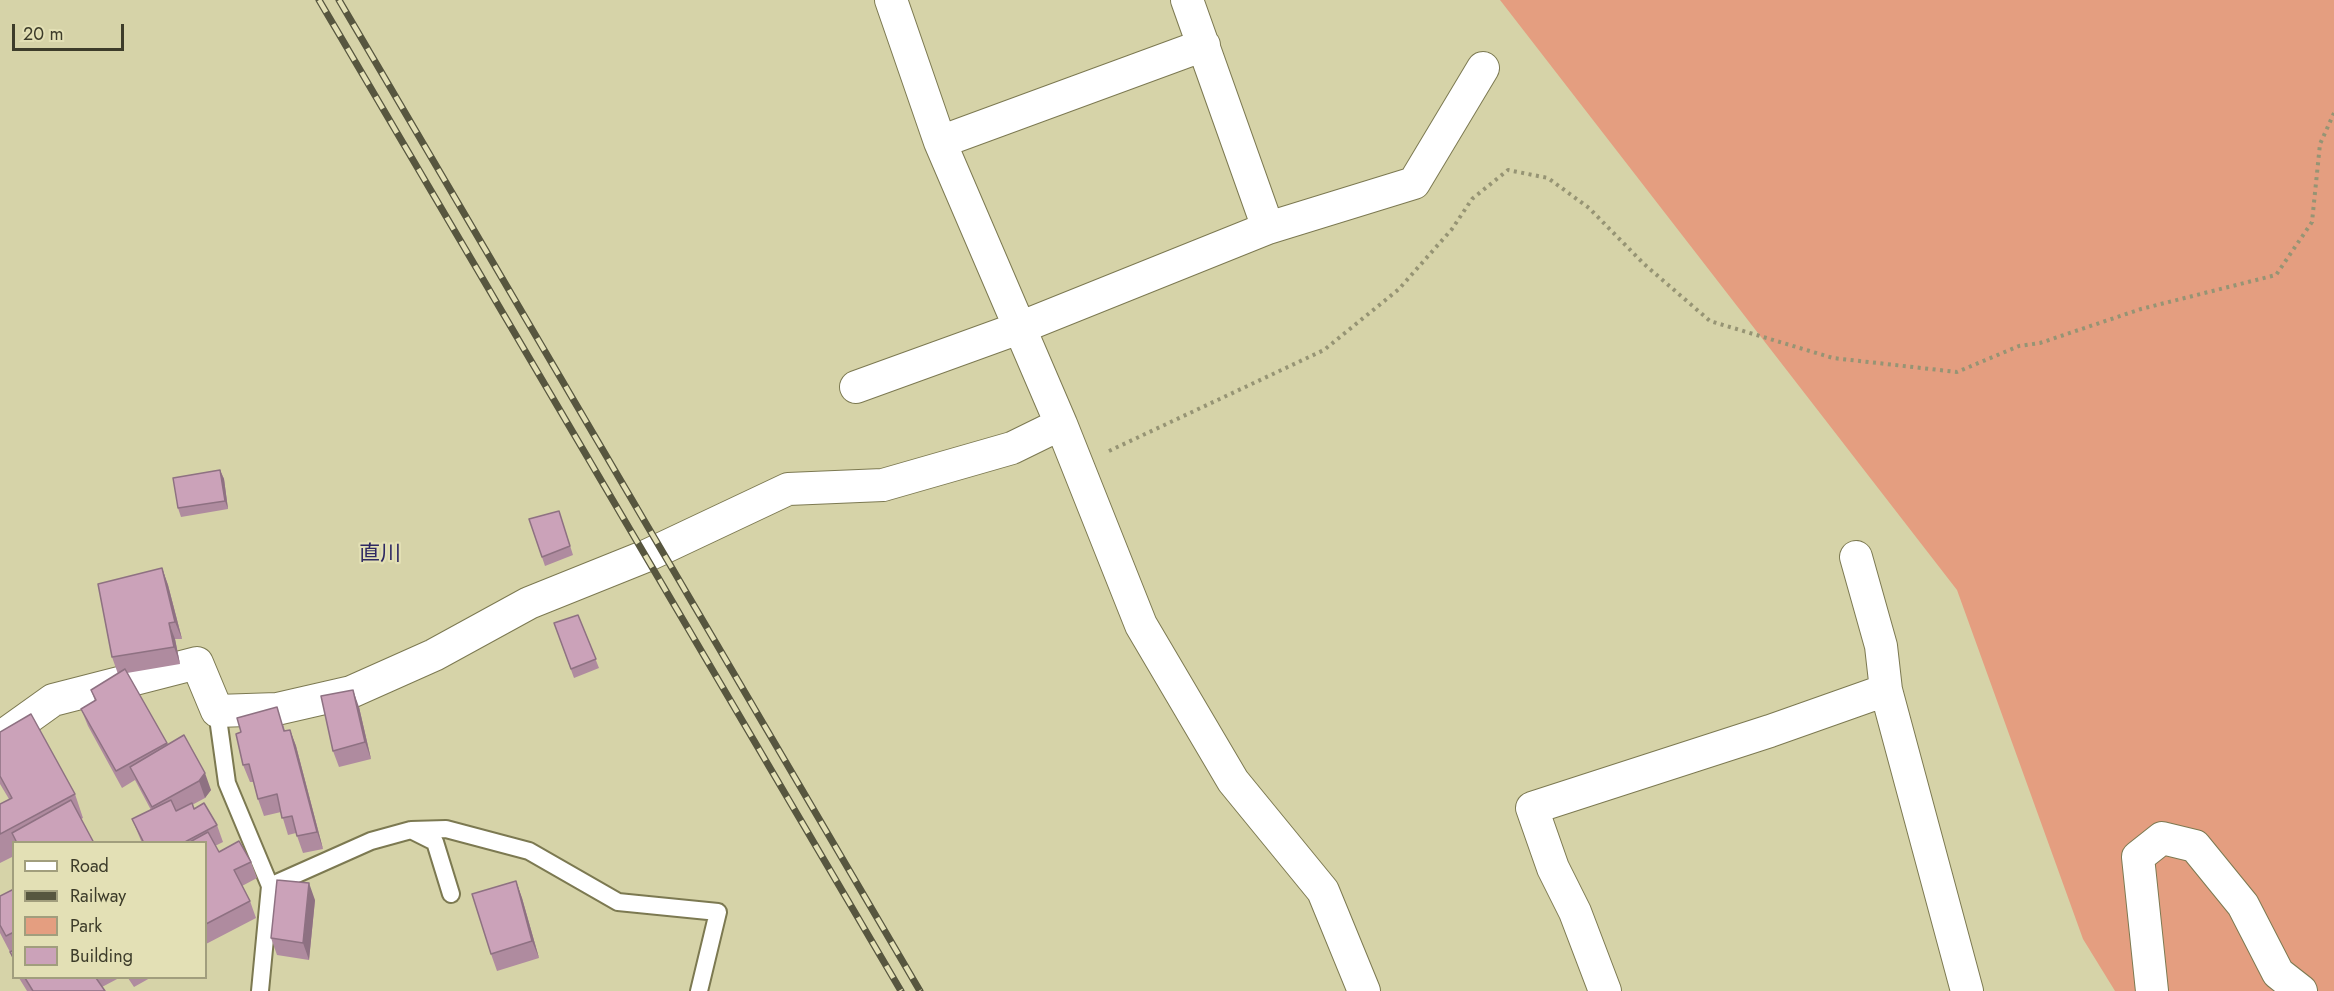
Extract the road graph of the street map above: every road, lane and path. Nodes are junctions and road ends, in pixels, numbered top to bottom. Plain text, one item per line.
1 (891, 0) edge
2 (1187, 0) edge
3 (1204, 45) junction
4 (1483, 68) dead end
5 (2334, 113) edge
6 (940, 142) junction
7 (1268, 228) junction
8 (1019, 328) junction
9 (856, 387) dead end
10 (1061, 424) junction
11 (1078, 465) junction
12 (1856, 557) dead end
13 (1886, 690) junction
14 (217, 711) junction
15 (0, 738) edge
16 (411, 830) junction
17 (270, 886) junction
18 (452, 894) dead end
19 (260, 991) edge
20 (699, 991) edge
21 (1364, 991) edge
22 (1605, 991) edge
23 (1967, 991) edge
24 (2152, 991) edge
25 (2301, 991) edge

1 - 6 street
2 - 3 street
3 - 6 street
3 - 7 street
4 - 7 street
5 - 11 path
6 - 8 street
7 - 8 street
8 - 9 street
8 - 10 street
10 - 11 street
10 - 14 street
11 - 21 street
12 - 13 street
13 - 22 street
13 - 23 street
14 - 15 street
14 - 17 lane
16 - 17 lane
16 - 18 lane
16 - 20 lane
17 - 19 lane
24 - 25 street

